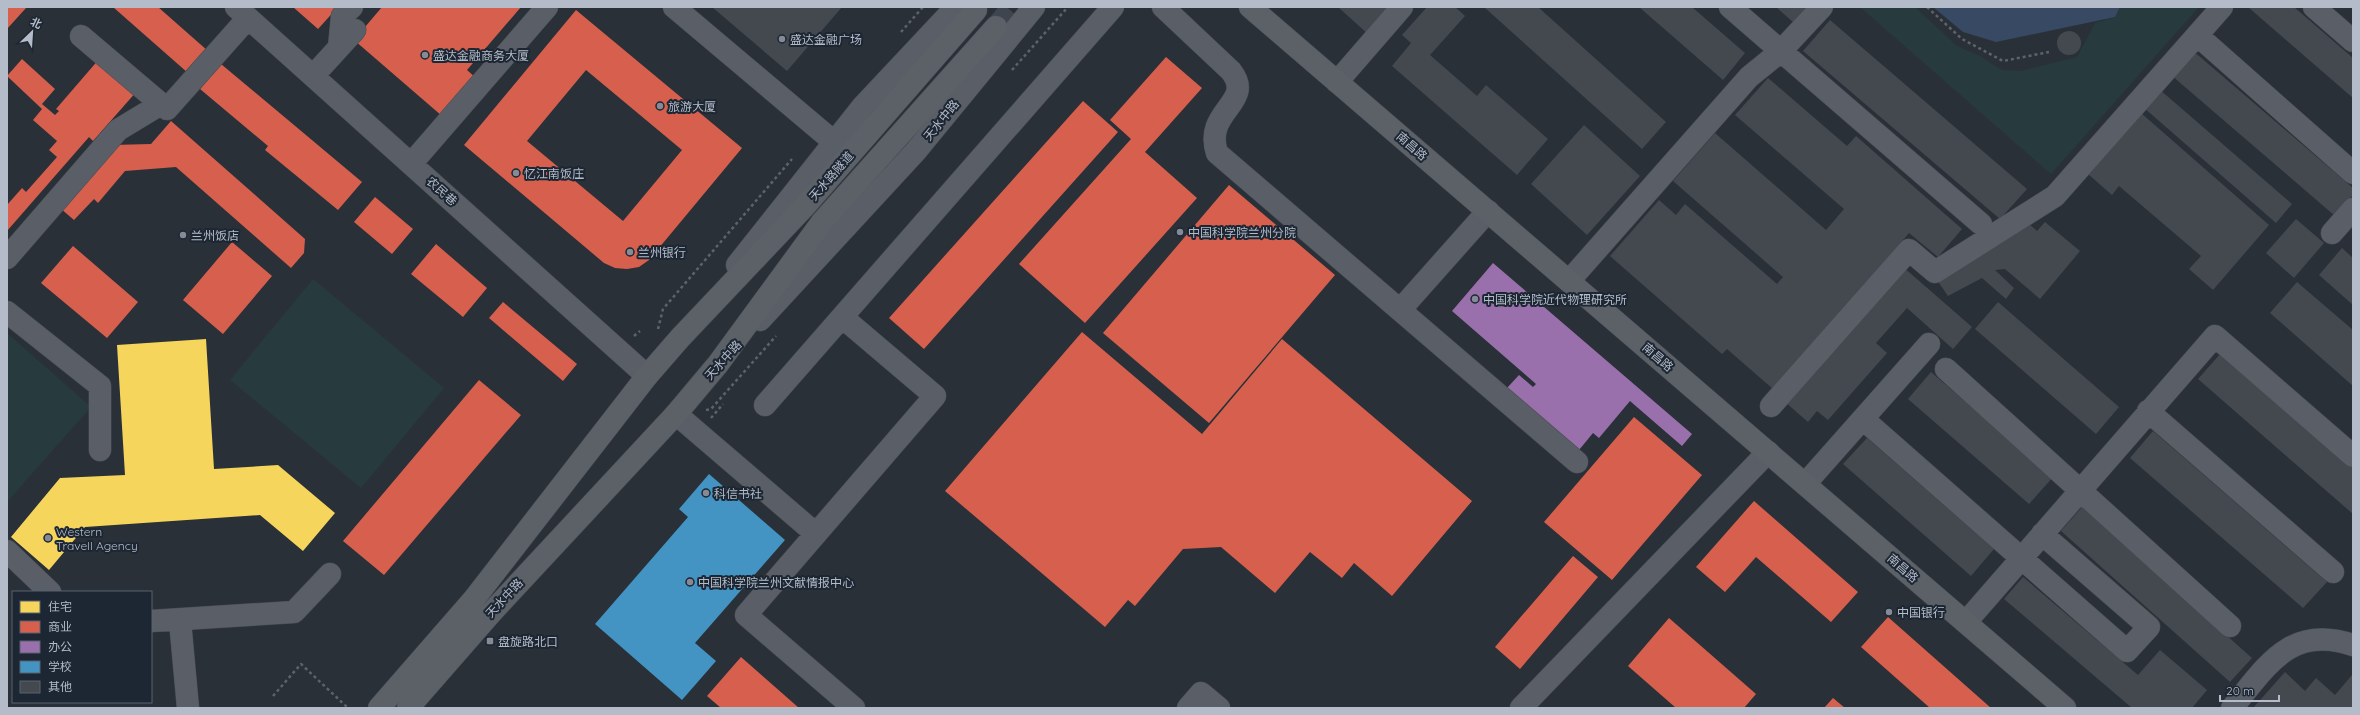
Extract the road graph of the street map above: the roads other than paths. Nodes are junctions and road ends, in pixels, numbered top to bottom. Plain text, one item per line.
1 (352, 7) edge
2 (547, 7) edge
3 (674, 7) edge
4 (1034, 7) edge
5 (1113, 7) edge
6 (1163, 7) edge
7 (1250, 7) edge
8 (1402, 7) edge
9 (1730, 7) edge
10 (1822, 7) edge
11 (2222, 7) edge
12 (2314, 7) edge
13 (966, 8) edge
14 (242, 13) edge
15 (996, 27) tunnel mouth
16 (355, 30) dead end
17 (2197, 35) junction
18 (81, 36) dead end
19 (2353, 42) edge
20 (339, 47) junction
21 (1781, 51) junction
22 (313, 76) junction
23 (1337, 82) junction
24 (161, 104) junction
25 (834, 142) junction
26 (411, 164) junction
27 (2353, 173) edge
28 (2353, 209) edge
29 (1488, 211) junction
30 (1981, 224) dead end
31 (2332, 233) dead end
32 (7, 258) edge
33 (1569, 281) junction
34 (1400, 310) junction
35 (7, 312) edge
36 (842, 317) junction
37 (680, 338) junction
38 (1929, 344) dead end
39 (718, 364) junction
40 (1946, 369) dead end
41 (648, 376) junction
42 (765, 404) dead end
43 (1770, 406) dead end
44 (2148, 411) junction
45 (676, 414) junction
46 (1863, 419) junction
47 (100, 450) dead end
48 (1768, 452) junction
49 (2353, 456) edge
50 (1577, 462) dead end
51 (1805, 484) junction
52 (2080, 490) junction
53 (816, 534) junction
54 (2042, 534) junction
55 (7, 551) edge
56 (2021, 558) junction
57 (2333, 572) dead end
58 (330, 574) dead end
59 (49, 591) edge
60 (152, 621) edge
61 (180, 621) junction
62 (1966, 622) junction
63 (2230, 626) dead end
64 (2353, 645) edge
65 (188, 708) edge
66 (379, 708) edge
67 (408, 708) edge
68 (854, 708) edge
69 (1188, 708) edge
70 (1219, 708) edge
71 (1521, 708) edge
72 (2065, 708) edge
73 (2232, 708) edge

1 - 20 street
2 - 26 street
3 - 25 street
4 - 39 street, 天水中路
5 - 36 street
6 - 34 street
7 - 23 main road, 南昌路
8 - 23 street
9 - 21 street
10 - 21 street
11 - 17 street
12 - 19 street
13 - 25 street, 天水中路
13 - 37 main road, 天水路隧道
14 - 22 street, 农民巷
14 - 24 street
15 - 39 main road, 天水路隧道
16 - 20 street
17 - 27 street
17 - 43 street
18 - 24 street
20 - 22 street
21 - 30 street
21 - 33 street
22 - 26 street, 农民巷
23 - 29 main road, 南昌路
24 - 32 street
25 - 37 street, 天水中路
26 - 41 street, 农民巷
28 - 31 street
29 - 33 main road, 南昌路
29 - 34 street
33 - 48 main road, 南昌路
34 - 50 street
35 - 47 street
36 - 42 street
36 - 53 street
37 - 41 main road, 天水中路
38 - 46 street
39 - 45 main road, 天水中路
40 - 52 street
41 - 66 main road, 天水中路
44 - 49 street
44 - 52 street
44 - 57 street
45 - 53 street
45 - 67 main road, 天水中路
46 - 51 street
46 - 56 street
48 - 51 main road, 南昌路
48 - 71 street
51 - 62 main road, 南昌路
52 - 54 street
52 - 63 street
53 - 68 street
54 - 56 street
54 - 56 street
55 - 59 street
56 - 62 street
58 - 61 street
60 - 61 street
61 - 65 street
62 - 72 main road, 南昌路
64 - 73 street
69 - 70 street

